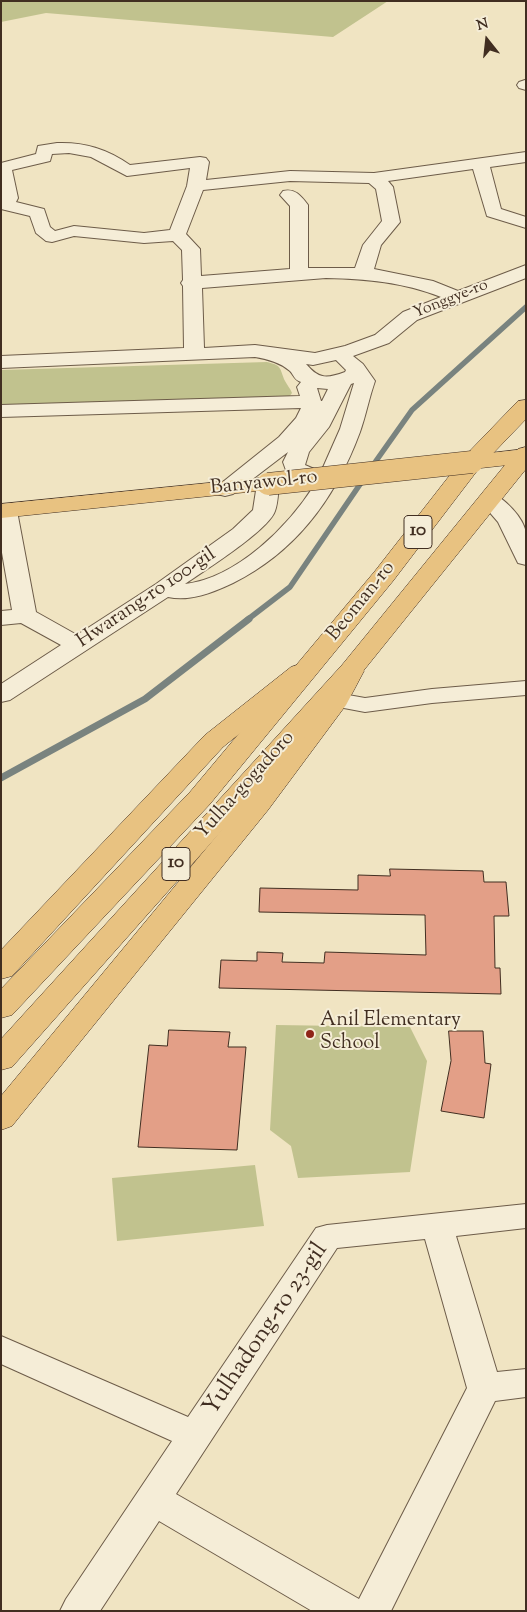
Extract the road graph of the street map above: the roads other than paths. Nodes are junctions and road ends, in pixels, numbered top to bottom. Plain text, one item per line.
1 (526, 157) edge
2 (480, 163) junction
3 (2, 168) edge
4 (374, 178) junction
5 (196, 186) junction
6 (289, 195) dead end
7 (526, 223) edge
8 (177, 235) junction
9 (526, 271) edge
10 (364, 273) junction
11 (299, 276) junction
12 (190, 284) junction
13 (456, 297) junction
14 (382, 339) junction
15 (194, 354) junction
16 (1, 362) edge
17 (310, 365) junction
18 (351, 374) junction
19 (312, 402) junction
20 (526, 406) edge
21 (1, 411) edge
22 (525, 456) edge
23 (472, 462) junction
24 (319, 479) junction
25 (268, 484) junction
26 (225, 488) junction
27 (490, 500) junction
28 (3, 511) edge
29 (526, 558) edge
30 (164, 589) junction
31 (25, 616) junction
32 (1, 618) edge
33 (76, 646) junction
34 (313, 661) junction
35 (352, 670) junction
36 (526, 688) edge
37 (1, 695) edge
38 (337, 700) junction
39 (1, 969) edge
40 (1, 1008) edge
41 (1, 1059) edge
42 (1, 1118) edge
43 (526, 1216) edge
44 (437, 1225) junction
45 (4, 1350) edge
46 (526, 1383) edge
47 (484, 1388) junction
48 (194, 1436) junction
49 (153, 1499) junction
50 (79, 1611) edge
51 (346, 1611) edge
52 (372, 1611) edge

1 - 2 street
2 - 4 street
2 - 7 street
3 - 5 street
3 - 8 street
4 - 5 street
4 - 10 street
5 - 8 street
6 - 11 street
8 - 12 street
9 - 13 street, Yonggye-ro
10 - 11 street
10 - 13 street
11 - 12 street
12 - 15 street
13 - 14 street, Yonggye-ro
14 - 17 street, Yonggye-ro
14 - 18 street, Yonggye-ro
15 - 16 street
15 - 17 street
17 - 18 street
17 - 18 street
17 - 19 street
18 - 24 street, Yonggye-ro
18 - 30 street
19 - 21 street
19 - 26 street
20 - 23 main road, Beoman-ro / 10
22 - 23 main road, Banyawol-ro
22 - 27 main road, Beoman-ro / 10
23 - 24 main road, Banyawol-ro, bridge
23 - 34 main road, Beoman-ro / 10
24 - 25 main road, Banyawol-ro, bridge
25 - 26 main road, Banyawol-ro
25 - 30 street, Hwarang-ro 100-gil
26 - 28 main road, Banyawol-ro
27 - 29 street
27 - 35 main road, Beoman-ro / 10
28 - 31 street
30 - 33 street, Hwarang-ro 100-gil
31 - 32 street
31 - 33 street
33 - 37 street, Hwarang-ro 100-gil
34 - 39 main road
34 - 40 main road, Yulha-gogadoro / 10
35 - 38 main road
35 - 41 main road, Yulha-gogadoro / 10
36 - 38 street
38 - 42 main road
43 - 44 street, Yulhadong-ro 23-gil
44 - 47 street
44 - 48 street, Yulhadong-ro 23-gil
45 - 48 street, Yulhadong-ro 23-gil
46 - 47 street
47 - 52 street
48 - 49 street, Yulhadong-ro 23-gil
49 - 50 street, Yulhadong-ro 23-gil
49 - 51 street

